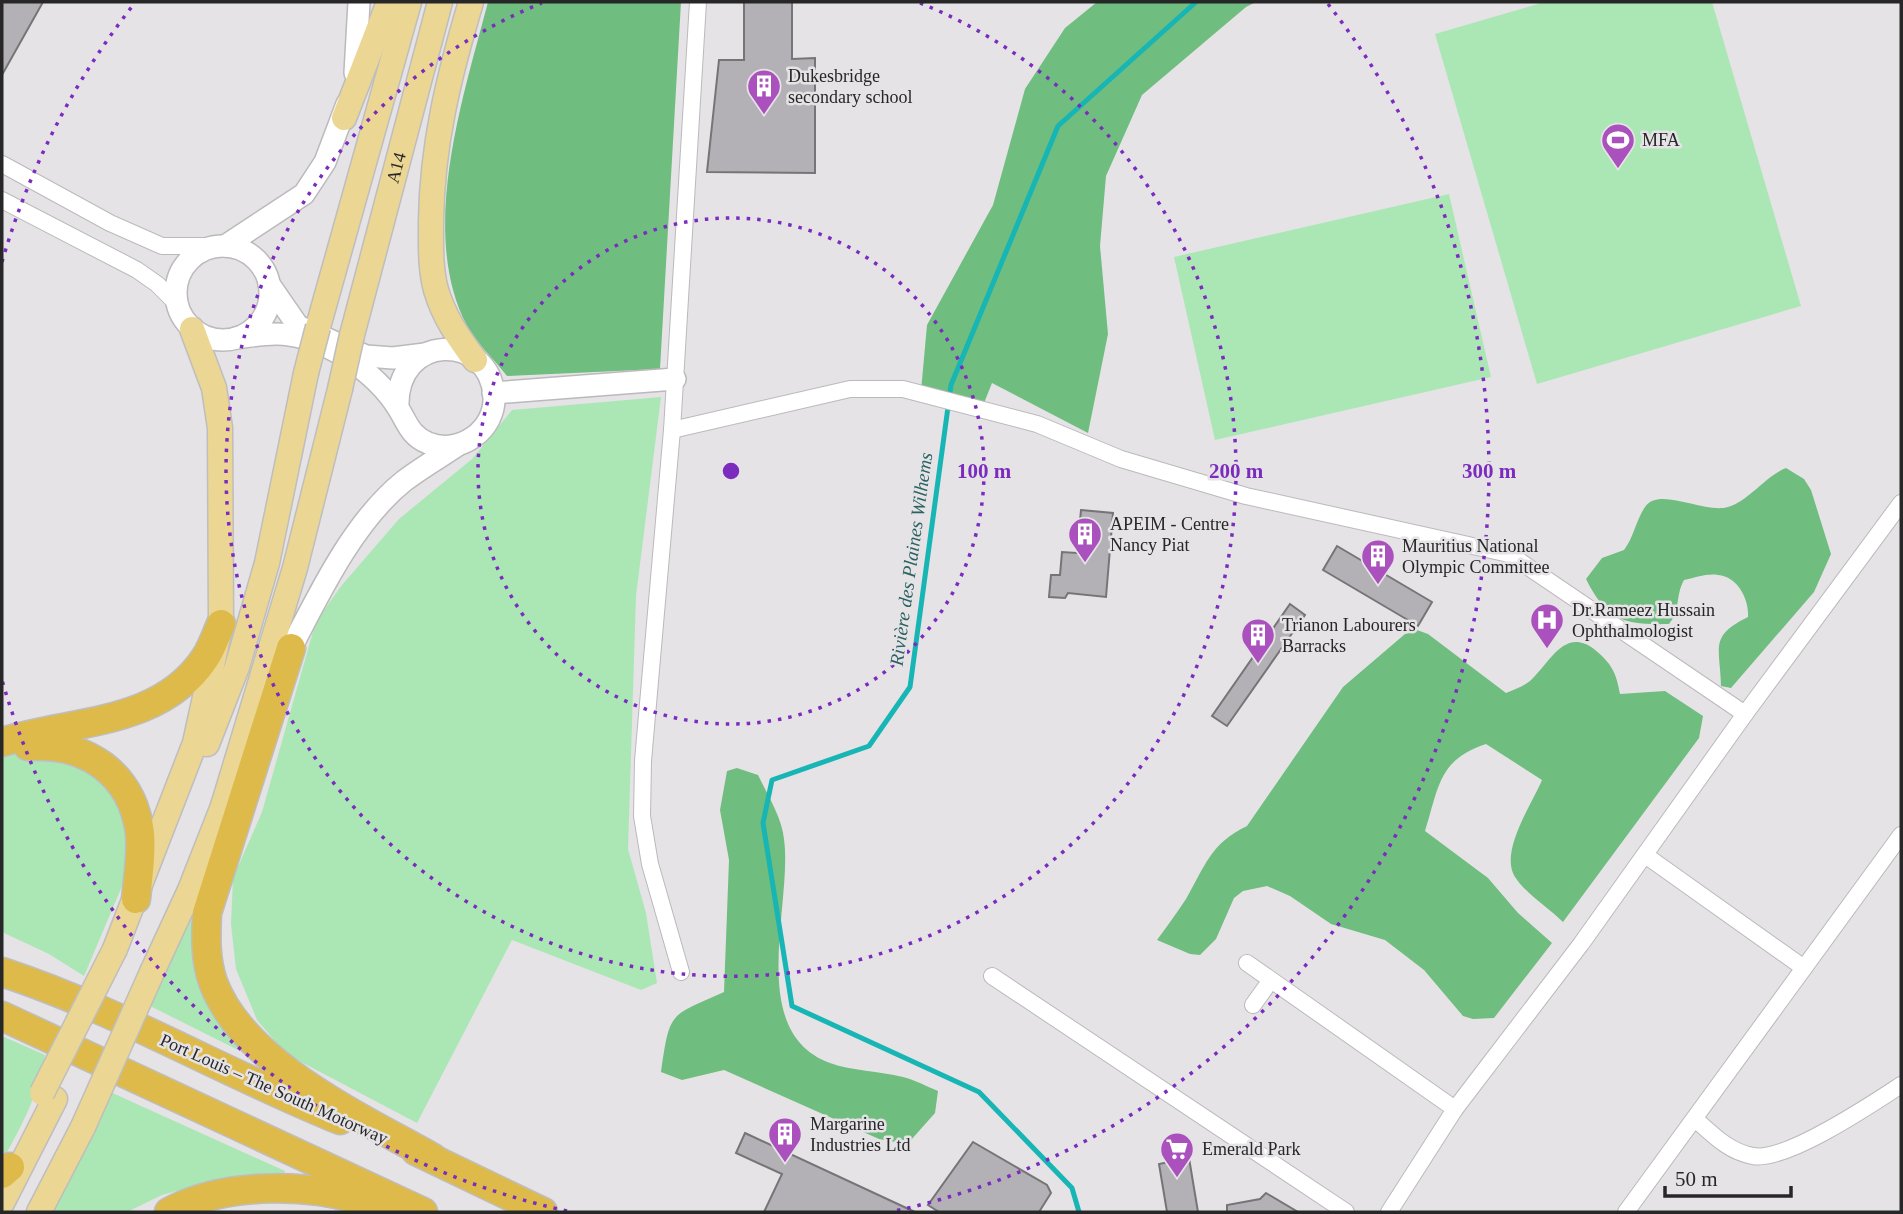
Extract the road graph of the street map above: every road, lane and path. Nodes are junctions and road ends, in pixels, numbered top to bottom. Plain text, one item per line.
1 (359, 2) edge
2 (389, 2) edge
3 (410, 2) edge
4 (440, 2) edge
5 (471, 2) edge
6 (698, 2) edge
7 (344, 118) junction
8 (2, 164) edge
9 (2, 200) edge
10 (220, 246) junction
11 (268, 282) junction
12 (178, 305) junction
13 (192, 328) junction
14 (236, 338) junction
15 (425, 354) junction
16 (475, 360) junction
17 (675, 379) junction
18 (493, 393) junction
19 (398, 408) junction
20 (672, 430) junction
21 (458, 445) junction
22 (1901, 503) edge
23 (221, 624) junction
24 (291, 648) junction
25 (1745, 714) junction
26 (2, 742) edge
27 (2, 752) edge
28 (200, 762) junction
29 (223, 806) junction
30 (1901, 835) edge
31 (154, 855) junction
32 (1645, 855) junction
33 (136, 899) junction
34 (2, 952) edge
35 (119, 952) junction
36 (1247, 963) dead end
37 (1804, 968) junction
38 (2, 972) edge
39 (681, 972) dead end
40 (992, 976) dead end
41 (1270, 980) junction
42 (47, 987) junction
43 (1253, 1005) dead end
44 (2, 1016) edge
45 (2, 1028) edge
46 (1901, 1085) edge
47 (48, 1096) junction
48 (1455, 1109) junction
49 (1695, 1119) junction
50 (287, 1149) junction
51 (433, 1158) junction
52 (4, 1176) edge
53 (2, 1203) edge
54 (39, 1212) edge
55 (169, 1212) edge
56 (391, 1212) edge
57 (423, 1212) edge
58 (543, 1212) edge
59 (1346, 1212) edge
60 (1389, 1212) edge
61 (1626, 1212) edge

1 - 7 street
2 - 7 main road
3 - 28 main road, A14, bridge
4 - 29 main road, A14, bridge
5 - 16 main road
6 - 17 street
7 - 10 street
8 - 10 street
9 - 12 street
10 - 11 street
10 - 12 street
11 - 14 street
11 - 15 street
12 - 13 street
13 - 14 street
13 - 23 main road
14 - 19 street
15 - 16 street
15 - 19 street
16 - 18 street
17 - 18 street
17 - 20 street
18 - 21 street
19 - 21 street
20 - 25 street
20 - 39 street
21 - 24 street
22 - 25 street
23 - 26 highway
23 - 31 main road
24 - 29 main road
24 - 51 highway
25 - 32 street
27 - 33 highway
28 - 31 main road
28 - 35 main road
29 - 54 main road, bridge
30 - 37 street
31 - 33 main road
32 - 37 street
32 - 48 street
33 - 35 main road
34 - 42 highway
35 - 47 main road, bridge
36 - 41 street
37 - 49 street
38 - 42 highway, Port Louis – The South Motorway
40 - 59 street
41 - 43 street
41 - 48 street
42 - 51 highway, Port Louis – The South Motorway
44 - 50 highway
45 - 50 highway
46 - 49 street
47 - 52 main road
47 - 53 main road
48 - 60 street
49 - 61 street
50 - 57 highway
51 - 58 highway, Port Louis – The South Motorway
55 - 56 highway

